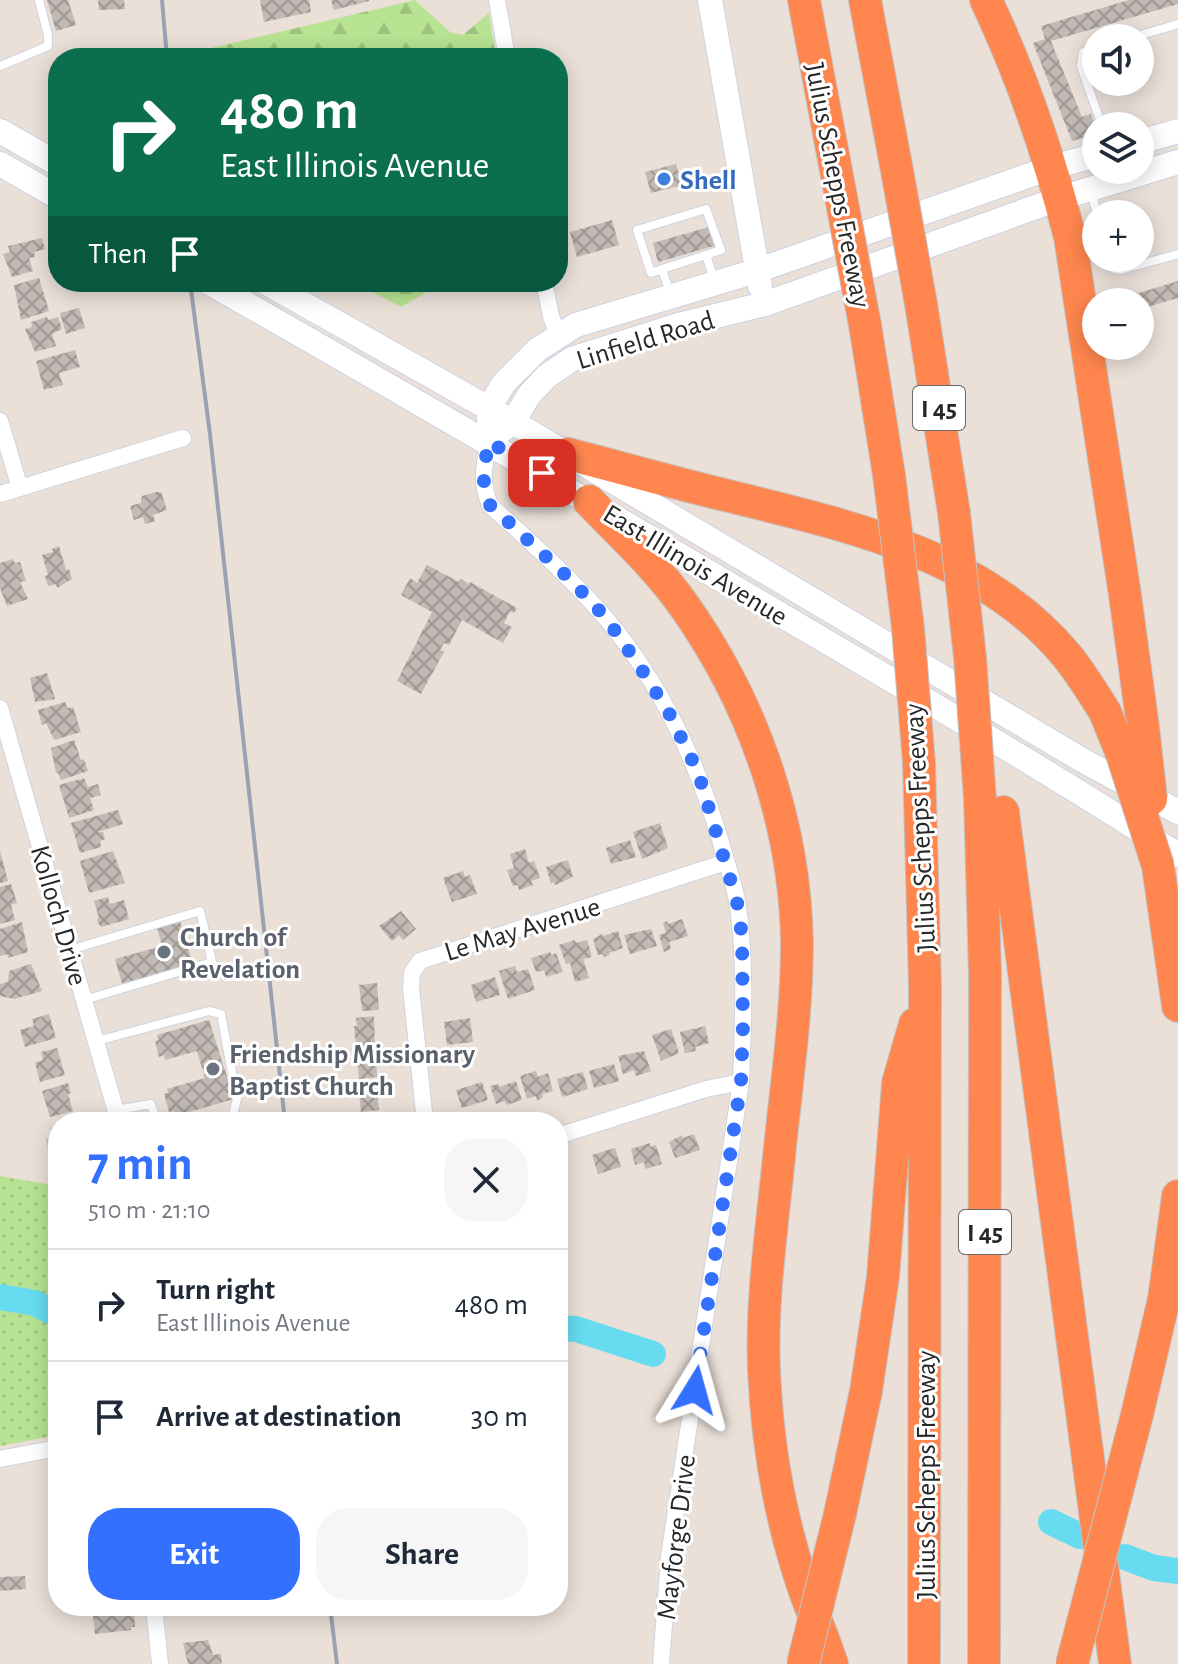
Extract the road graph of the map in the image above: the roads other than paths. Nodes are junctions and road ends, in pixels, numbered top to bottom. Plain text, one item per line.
1 (39, 0) edge
2 (497, 0) edge
3 (710, 0) edge
4 (804, 0) edge
5 (865, 0) edge
6 (986, 0) edge
7 (1178, 24) edge
8 (1154, 31) edge
9 (505, 48) edge
10 (0, 66) edge
11 (0, 131) edge
12 (1178, 131) edge
13 (1154, 138) edge
14 (48, 158) edge
15 (1178, 162) edge
16 (0, 164) edge
17 (1082, 169) edge
18 (1067, 185) junction
19 (48, 191) edge
20 (1083, 200) edge
21 (1178, 254) edge
22 (706, 255) junction
23 (1154, 261) edge
24 (662, 269) junction
25 (756, 271) junction
26 (715, 282) junction
27 (226, 292) edge
28 (283, 292) edge
29 (546, 292) edge
30 (671, 295) junction
31 (765, 304) junction
32 (679, 325) junction
33 (558, 335) junction
34 (489, 408) junction
35 (0, 421) edge
36 (513, 422) junction
37 (183, 438) dead end
38 (489, 442) junction
39 (568, 454) junction
40 (20, 488) junction
41 (0, 494) edge
42 (589, 501) junction
43 (0, 708) edge
44 (992, 806) junction
45 (1178, 812) edge
46 (1168, 861) edge
47 (726, 862) junction
48 (70, 950) junction
49 (925, 985) junction
50 (84, 1000) junction
51 (1178, 1006) edge
52 (97, 1041) junction
53 (741, 1082) junction
54 (117, 1112) edge
55 (129, 1112) edge
56 (154, 1112) edge
57 (234, 1112) edge
58 (424, 1112) edge
59 (568, 1133) edge
60 (1178, 1196) edge
61 (48, 1450) edge
62 (0, 1459) edge
63 (155, 1616) edge
64 (160, 1664) edge
65 (661, 1664) edge
66 (803, 1664) edge
67 (832, 1664) edge
68 (924, 1664) edge
69 (984, 1664) edge
70 (1072, 1664) edge
71 (1115, 1664) edge

1 - 10 lane
2 - 9 street
3 - 25 main road
4 - 49 highway, Julius Schepps Freeway / I 45, bridge
5 - 44 highway, Julius Schepps Freeway / I 45, bridge
6 - 18 highway
7 - 8 lane
11 - 14 main road
12 - 13 main road
15 - 18 main road, Linfield Road
16 - 19 main road
17 - 18 main road, Linfield Road
18 - 20 lane
18 - 25 main road, Linfield Road
18 - 31 main road, Linfield Road
18 - 46 highway, bridge
21 - 23 lane
22 - 24 lane
22 - 24 lane
22 - 26 lane
24 - 30 lane
25 - 26 main road, Linfield Road
25 - 31 main road
26 - 30 main road, Linfield Road
27 - 38 main road, East Illinois Avenue
28 - 34 main road, East Illinois Avenue
29 - 33 street
30 - 32 street
30 - 33 main road, Linfield Road
31 - 32 main road, Linfield Road
32 - 36 main road, Linfield Road
33 - 34 main road, Linfield Road
34 - 36 main road, East Illinois Avenue
34 - 38 main road
35 - 40 street
36 - 38 main road, Linfield Road
36 - 39 main road, East Illinois Avenue
37 - 40 street
38 - 42 main road, East Illinois Avenue
38 - 47 street, Mayforge Drive
39 - 45 main road, East Illinois Avenue
39 - 46 highway, bridge
40 - 41 street
42 - 46 main road, East Illinois Avenue
42 - 67 highway
43 - 48 street, Kolloch Drive
44 - 69 highway, I 45
44 - 71 highway
46 - 51 highway
47 - 53 street, Mayforge Drive
47 - 58 street, Le May Avenue
48 - 50 street, Kolloch Drive
48 - 50 lane
49 - 66 highway, bridge
49 - 68 highway, Julius Schepps Freeway / I 45
50 - 52 street, Kolloch Drive
52 - 54 street, Kolloch Drive
52 - 57 lane
53 - 59 street
53 - 65 street, Mayforge Drive
55 - 56 lane
60 - 70 highway, bridge
61 - 62 street
63 - 64 street

